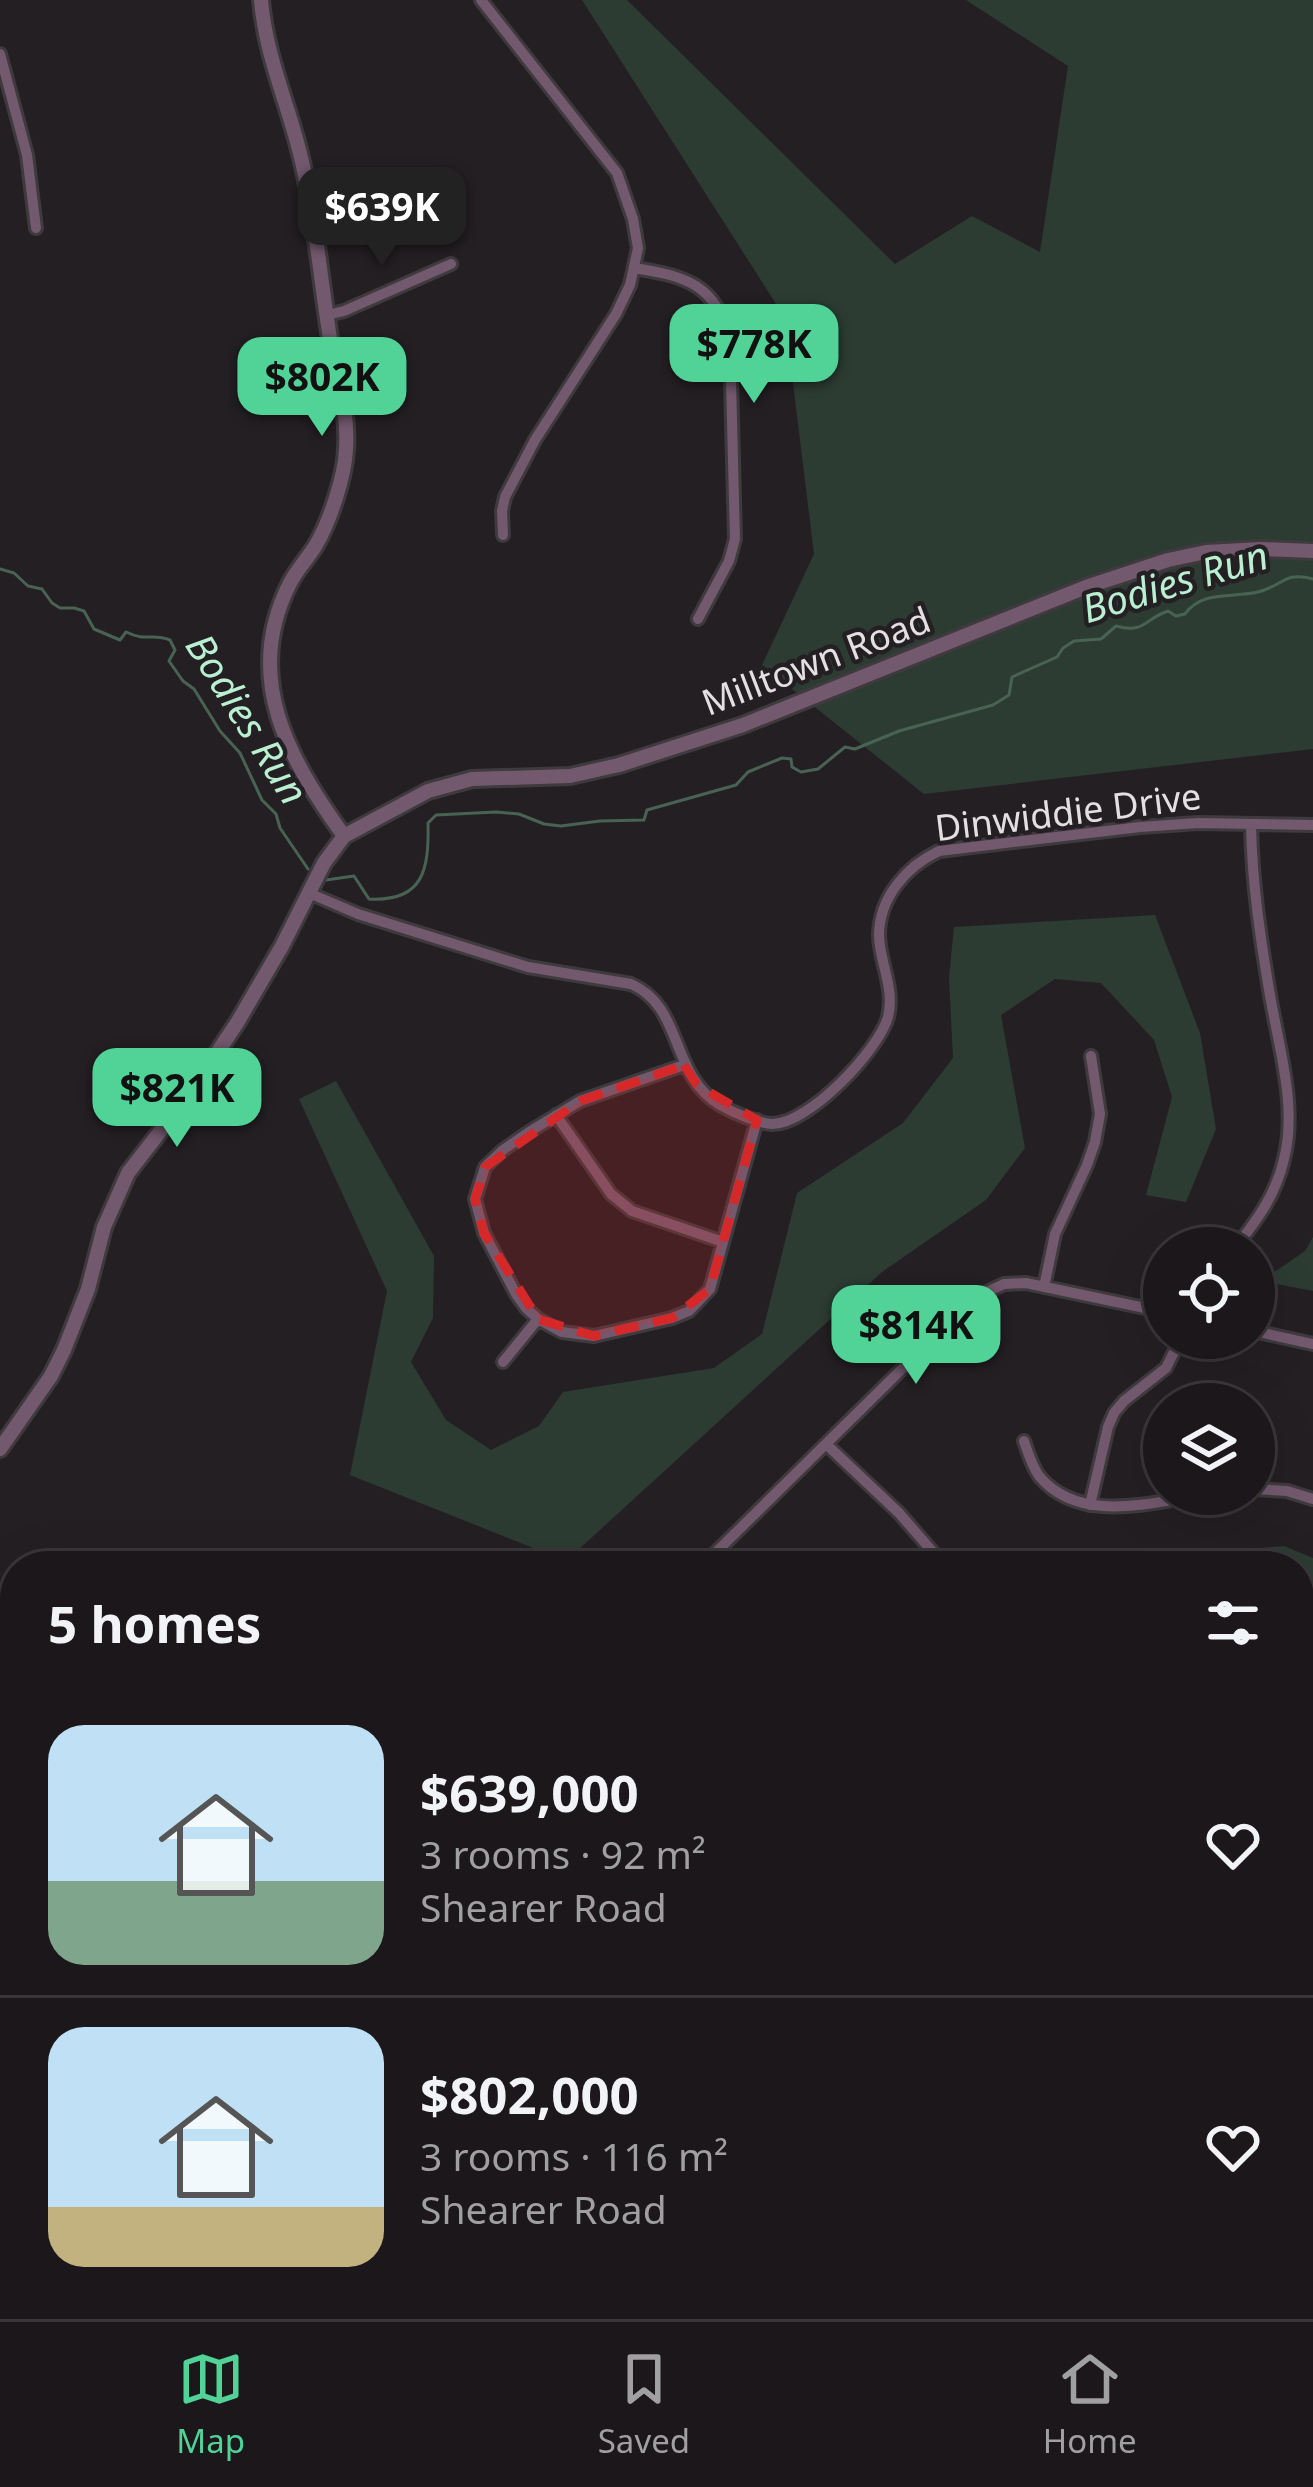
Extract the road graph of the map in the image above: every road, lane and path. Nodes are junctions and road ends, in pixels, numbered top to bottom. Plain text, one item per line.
1 (261, 0) edge
2 (481, 0) edge
3 (0, 54) edge
4 (36, 227) dead end
5 (452, 264) dead end
6 (634, 268) junction
7 (326, 315) junction
8 (503, 536) dead end
9 (1313, 551) edge
10 (698, 619) dead end
11 (1251, 825) junction
12 (1313, 825) edge
13 (344, 836) junction
14 (309, 893) junction
15 (1091, 1056) dead end
16 (683, 1065) junction
17 (556, 1115) junction
18 (757, 1120) junction
19 (1252, 1227) edge
20 (722, 1242) junction
21 (1044, 1287) junction
22 (1143, 1308) edge
23 (538, 1319) junction
24 (1275, 1335) edge
25 (1313, 1343) edge
26 (1172, 1359) edge
27 (503, 1362) dead end
28 (1024, 1442) dead end
29 (826, 1444) junction
30 (0, 1449) edge
31 (1275, 1490) edge
32 (1313, 1499) edge
33 (1143, 1503) edge
34 (1090, 1505) junction
35 (717, 1551) edge
36 (932, 1551) edge

1 - 7 street
2 - 6 street
3 - 4 street
5 - 7 street
6 - 8 street
6 - 10 street
7 - 13 street
9 - 13 street, Milltown Road
11 - 12 street, Dinwiddie Drive
11 - 18 street, Dinwiddie Drive
11 - 19 street
13 - 14 street
14 - 16 street
14 - 30 street
15 - 21 street
16 - 17 street
16 - 18 street
17 - 20 street
17 - 23 street
18 - 20 street
20 - 23 street
21 - 22 street
21 - 29 street
23 - 27 street
24 - 25 street
26 - 34 street
28 - 34 street
29 - 35 street
29 - 36 street
31 - 32 street
33 - 34 street

